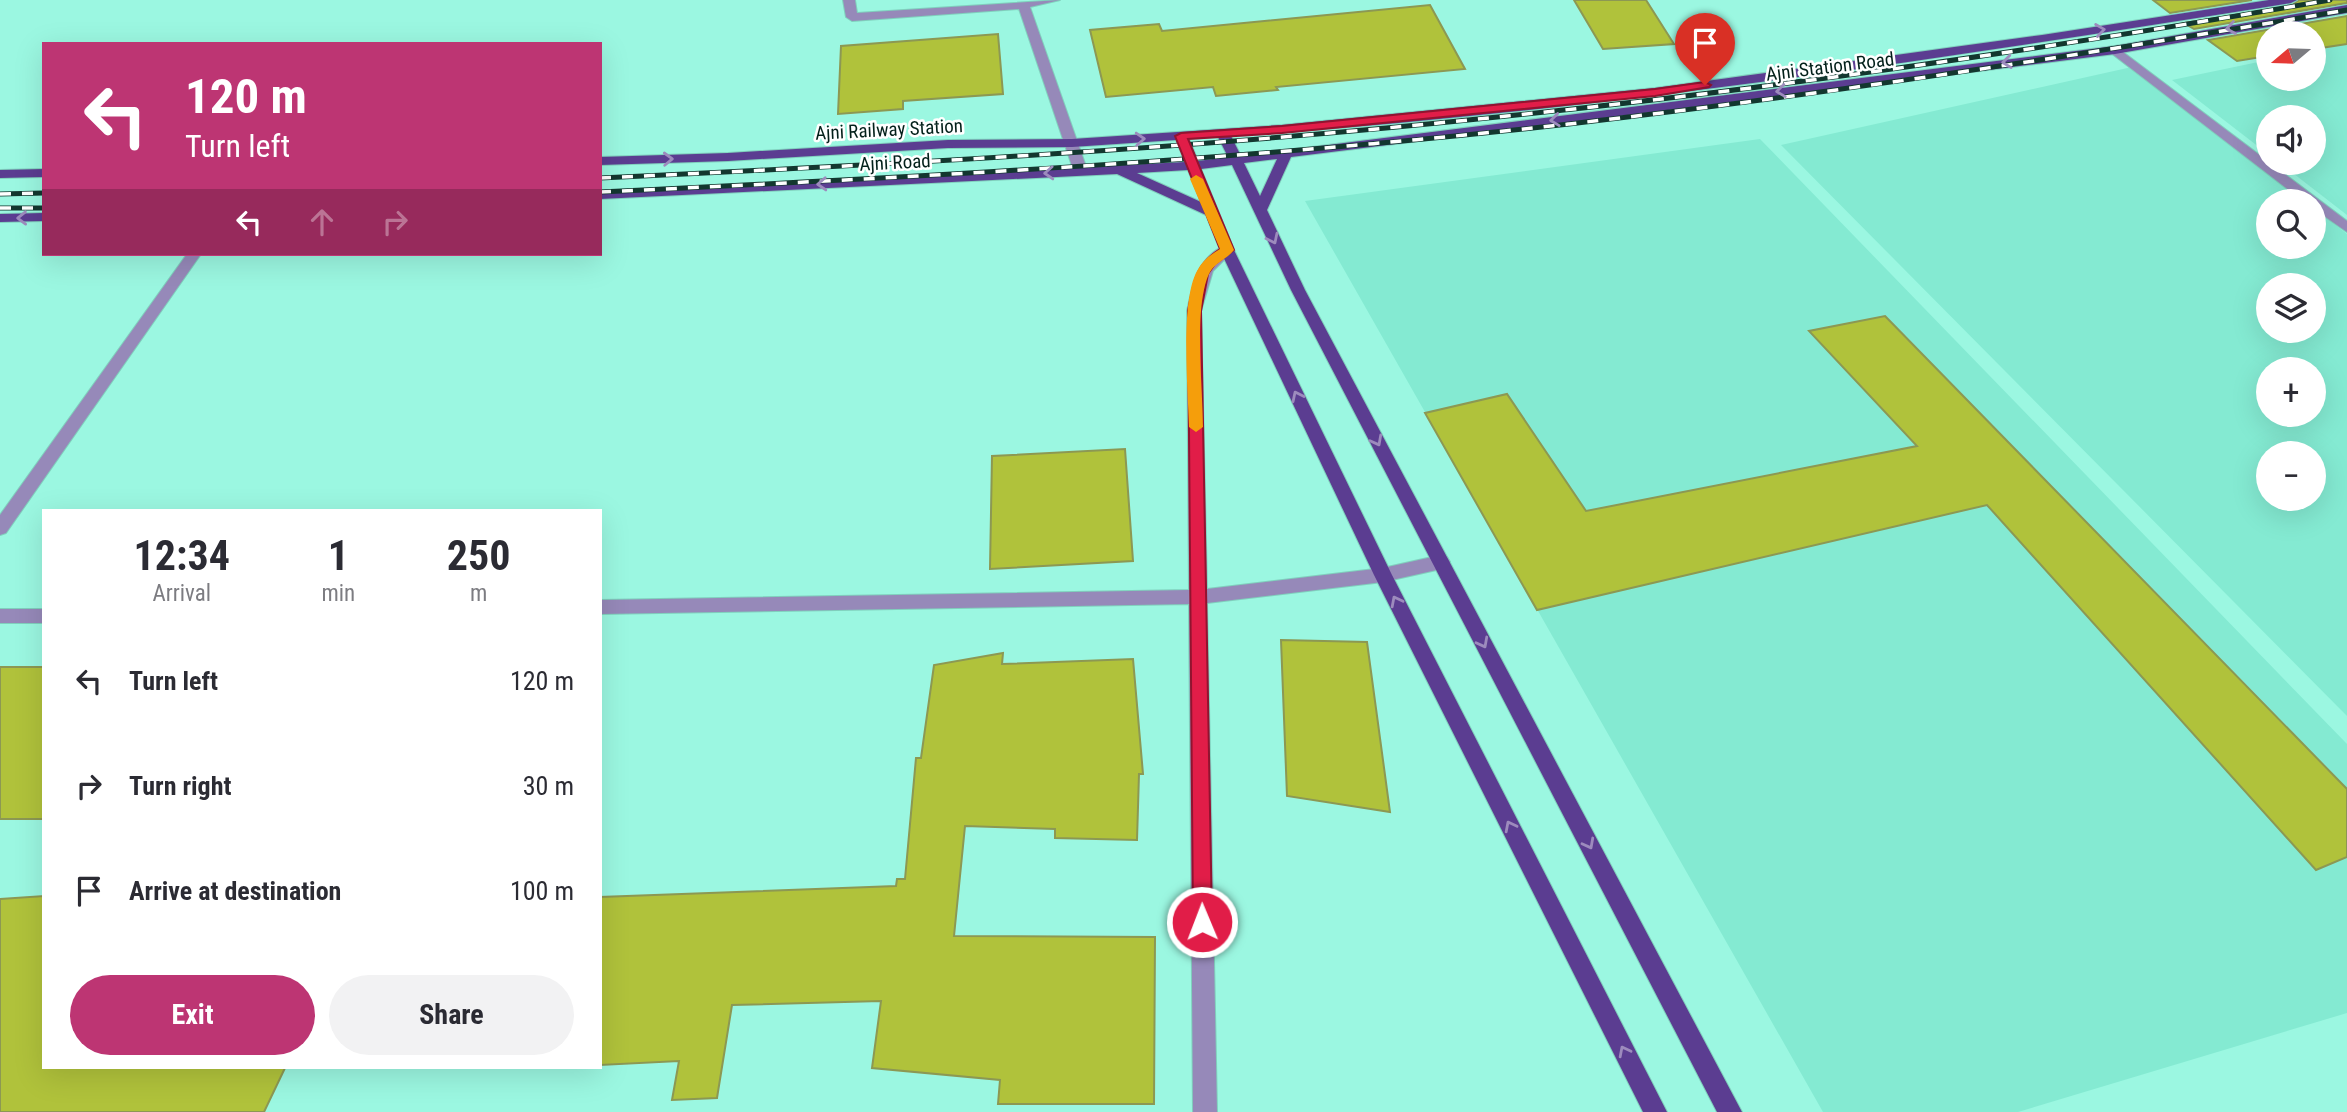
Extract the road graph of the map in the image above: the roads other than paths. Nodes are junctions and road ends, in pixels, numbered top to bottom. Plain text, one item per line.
1 (849, 0) edge
2 (1054, 0) edge
3 (2291, 0) edge
4 (1023, 4) junction
5 (2347, 9) edge
6 (2115, 50) junction
7 (1947, 51) junction
8 (1966, 68) junction
9 (1223, 133) junction
10 (1181, 136) junction
11 (1072, 143) junction
12 (1286, 154) junction
13 (1234, 160) junction
14 (602, 161) edge
15 (1191, 166) junction
16 (1119, 170) junction
17 (1081, 172) junction
18 (42, 173) edge
19 (0, 174) edge
20 (2295, 189) edge
21 (602, 195) edge
22 (1211, 212) junction
23 (1259, 212) junction
24 (2326, 212) edge
25 (42, 217) edge
26 (0, 218) edge
27 (2347, 228) edge
28 (1227, 250) junction
29 (193, 256) edge
30 (0, 528) edge
31 (1441, 562) junction
32 (1383, 575) junction
33 (1198, 597) junction
34 (602, 607) edge
35 (0, 616) edge
36 (42, 616) edge
37 (1205, 1112) edge
38 (1655, 1112) edge
39 (1730, 1112) edge

1 - 4 street
2 - 4 street
7 -> 3 main road, Ajni Railway Station
4 - 11 street
5 -> 6 main road, Ajni Station Road
6 -> 8 main road, Ajni Station Road
6 - 20 street
7 - 8 main road
7 - 9 main road, Ajni Railway Station
8 -> 12 main road, Ajni Station Road
9 - 10 main road, Ajni Railway Station
9 - 13 main road
11 -> 10 main road, Ajni Railway Station
10 - 15 main road
14 -> 11 main road, Ajni Railway Station
11 - 17 street
12 - 13 main road, Ajni Station Road
12 - 23 main road
13 - 15 main road, Ajni Station Road
13 - 23 main road
15 - 16 main road, Ajni Road
15 - 22 main road
16 - 17 main road, Ajni Road
16 - 22 main road
17 -> 21 main road, Ajni Road
18 - 19 main road
22 - 28 main road
23 -> 31 main road
24 - 27 street
25 -> 26 main road
32 -> 28 main road
28 - 33 street
29 - 30 street
31 - 32 street
31 -> 39 main road
32 - 33 street
38 -> 32 main road
33 - 34 street
33 - 37 street
35 - 36 street

